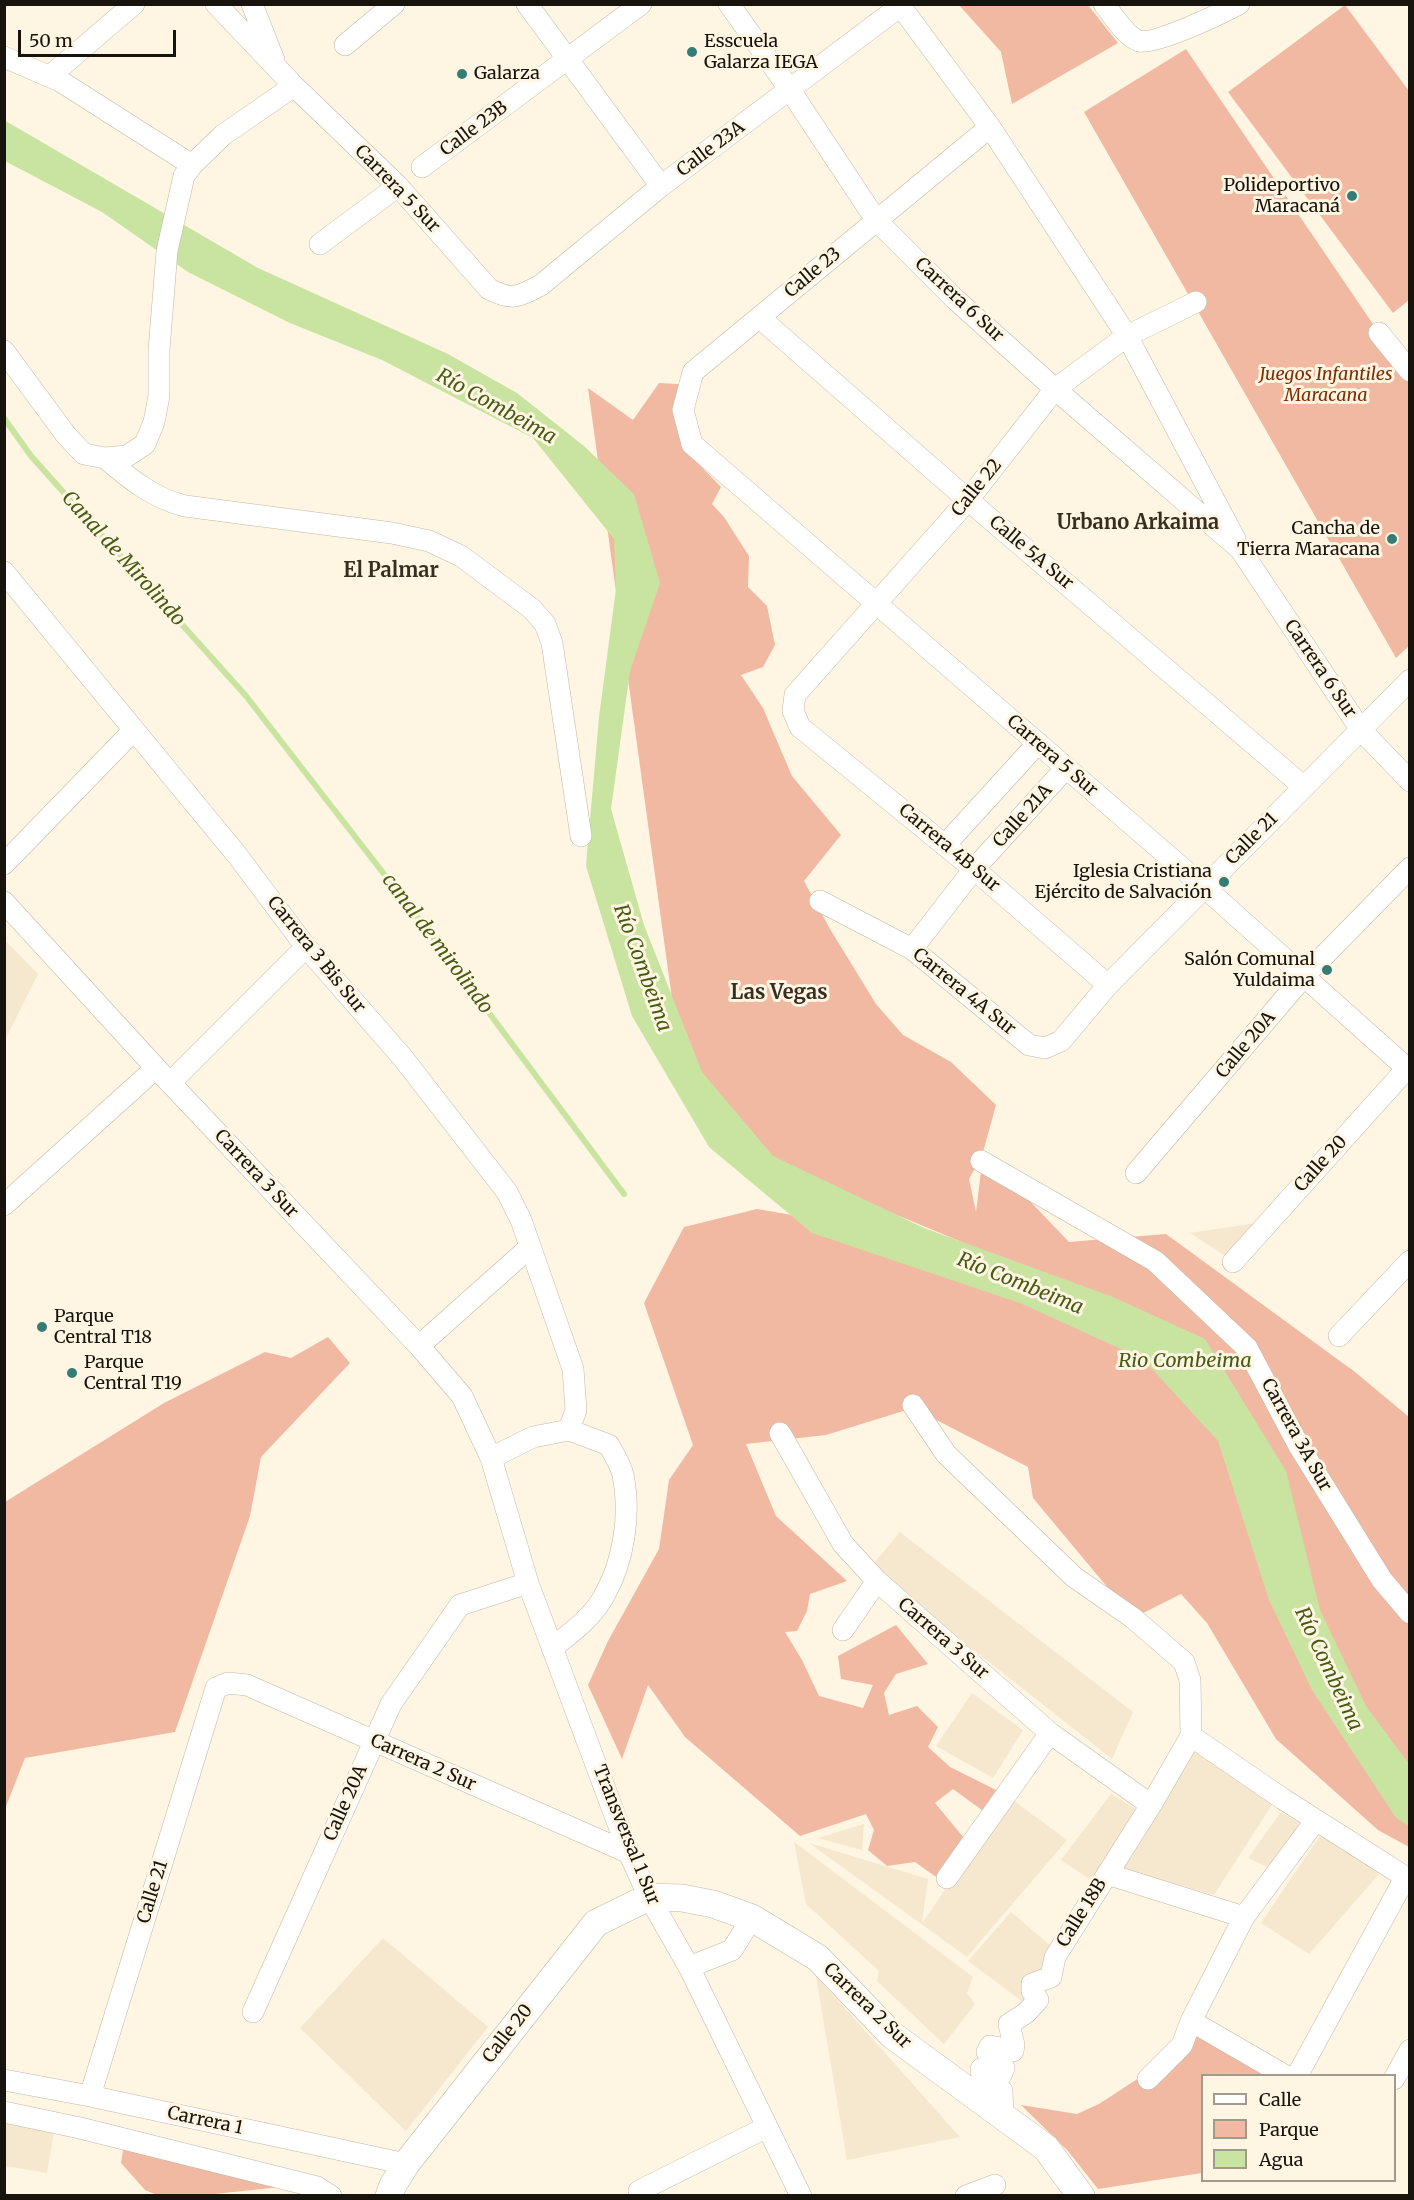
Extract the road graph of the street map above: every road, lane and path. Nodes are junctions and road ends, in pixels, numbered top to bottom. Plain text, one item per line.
1 (134, 4) edge
2 (216, 4) edge
3 (252, 4) edge
4 (394, 4) edge
5 (527, 4) edge
6 (640, 4) edge
7 (729, 4) edge
8 (1104, 4) edge
9 (1239, 4) edge
10 (901, 5) edge
11 (345, 45) dead end
12 (4, 57) edge
13 (567, 58) junction
14 (278, 69) junction
15 (50, 76) junction
16 (294, 86) junction
17 (790, 90) junction
18 (990, 127) junction
19 (422, 167) dead end
20 (188, 170) junction
21 (398, 186) junction
22 (661, 186) junction
23 (876, 220) junction
24 (320, 244) dead end
25 (520, 296) joint
26 (1196, 302) dead end
27 (760, 318) junction
28 (1378, 333) dead end
29 (1127, 336) junction
30 (4, 351) edge
31 (1410, 371) edge
32 (1055, 389) junction
33 (692, 444) joint
34 (105, 458) junction
35 (968, 500) junction
36 (1240, 549) junction
37 (4, 572) edge
38 (876, 604) junction
39 (1410, 680) edge
40 (793, 711) joint
41 (1360, 730) junction
42 (133, 731) junction
43 (1038, 743) junction
44 (1066, 768) junction
45 (1410, 781) edge
46 (1304, 787) junction
47 (581, 836) dead end
48 (945, 844) junction
49 (4, 864) edge
50 (1410, 868) edge
51 (974, 869) junction
52 (1204, 887) junction
53 (820, 901) dead end
54 (4, 902) edge
55 (306, 947) junction
56 (912, 949) junction
57 (1304, 976) junction
58 (1108, 985) junction
59 (1045, 1048) joint
60 (1409, 1068) edge
61 (163, 1076) junction
62 (981, 1161) dead end
63 (1136, 1173) dead end
64 (4, 1205) edge
65 (530, 1247) junction
66 (1410, 1261) edge
67 (1233, 1262) dead end
68 (1339, 1336) dead end
69 (419, 1346) junction
70 (914, 1406) dead end
71 (569, 1430) junction
72 (780, 1433) dead end
73 (491, 1458) junction
74 (877, 1581) junction
75 (528, 1583) junction
76 (1410, 1613) edge
77 (843, 1630) dead end
78 (552, 1648) junction
79 (216, 1688) joint
80 (1050, 1733) junction
81 (1191, 1736) junction
82 (373, 1742) junction
83 (1151, 1805) junction
84 (1316, 1820) junction
85 (629, 1853) junction
86 (1107, 1874) junction
87 (947, 1878) dead end
88 (1407, 1879) edge
89 (649, 1897) junction
90 (1244, 1917) junction
91 (752, 1918) junction
92 (689, 1967) junction
93 (253, 2012) dead end
94 (1191, 2021) junction
95 (1410, 2050) edge
96 (1283, 2074) edge
97 (1298, 2074) edge
98 (1396, 2077) edge
99 (1148, 2079) dead end
100 (4, 2080) edge
101 (90, 2096) junction
102 (4, 2112) edge
103 (1004, 2118) junction
104 (767, 2127) junction
105 (406, 2164) junction
106 (995, 2186) dead end
107 (639, 2191) dead end
108 (331, 2196) edge
109 (389, 2196) edge
110 (801, 2196) edge
111 (966, 2196) edge
112 (1081, 2196) edge

1 - 15 street
2 - 14 street, Carrera 5 Sur
3 - 14 street, Carrera 5 Sur
4 - 11 street
5 - 13 street
6 - 13 street, Calle 23B
7 - 17 street, Carrera 6 Sur
8 - 9 street
10 - 17 street, Calle 23A
10 - 18 street, Carrera 6 Sur
12 - 15 street
13 - 19 street, Calle 23B
13 - 22 street
14 - 16 street, Carrera 5 Sur
15 - 20 street
16 - 20 street
16 - 21 street, Carrera 5 Sur
17 - 22 street, Calle 23A
17 - 23 street, Carrera 6 Sur
18 - 23 street, Calle 23
18 - 29 street, Carrera 6 Sur
20 - 34 street
21 - 24 street
21 - 25 street, Carrera 5 Sur
22 - 25 street, Calle 23A
23 - 27 street, Calle 23
23 - 32 street, Carrera 6 Sur
26 - 29 street, Calle 22
27 - 33 street, Calle 23
27 - 35 street, Calle 5A Sur
28 - 31 street
29 - 32 street, Calle 22
29 - 36 street, Carrera 6 Sur
30 - 34 street
32 - 35 street, Calle 22
32 - 36 street, Carrera 6 Sur
33 - 38 street, Carrera 5 Sur
34 - 47 street
35 - 38 street, Calle 22
35 - 46 street, Calle 5A Sur
36 - 41 street, Carrera 6 Sur
37 - 42 street, Carrera 3 Bis Sur
38 - 40 street, Calle 22
38 - 43 street, Carrera 5 Sur
39 - 41 street, Calle 21
40 - 48 street, Carrera 4B Sur
41 - 45 street, Carrera 6 Sur
41 - 46 street, Calle 21
42 - 49 street
42 - 55 street, Carrera 3 Bis Sur
43 - 44 street, Carrera 5 Sur
43 - 48 street
44 - 51 street, Calle 21A
44 - 52 street, Carrera 5 Sur
46 - 52 street, Calle 21
48 - 51 street, Carrera 4B Sur
50 - 57 street, Calle 20A
51 - 56 street, Calle 21A
51 - 58 street, Carrera 4B Sur
52 - 57 street, Carrera 5 Sur
52 - 58 street, Calle 21
53 - 56 street, Carrera 4A Sur
54 - 61 street, Carrera 3 Sur
55 - 61 street
55 - 65 street, Carrera 3 Bis Sur
56 - 59 street, Carrera 4A Sur
57 - 60 street, Carrera 5 Sur
57 - 63 street, Calle 20A
58 - 59 street, Calle 21
60 - 67 street, Calle 20
61 - 64 street
61 - 69 street, Carrera 3 Sur
62 - 76 street, Carrera 3A Sur
65 - 69 street
65 - 71 street, Carrera 3 Bis Sur
66 - 68 street
69 - 73 street, Carrera 3 Sur
70 - 81 street
71 - 73 street
71 - 78 street
72 - 74 street, Carrera 3 Sur
73 - 75 street, Transversal 1 Sur
74 - 77 street
74 - 80 street, Carrera 3 Sur
75 - 78 street, Transversal 1 Sur
75 - 82 street, Calle 20A
78 - 85 street, Transversal 1 Sur
79 - 82 street, Carrera 2 Sur
79 - 101 street, Calle 21
80 - 83 street, Carrera 3 Sur
80 - 87 street
81 - 83 street, Calle 18B
81 - 84 street
82 - 85 street, Carrera 2 Sur
82 - 93 street, Calle 20A
83 - 86 street, Calle 18B
84 - 88 street
84 - 90 street
85 - 89 street, Transversal 1 Sur
86 - 90 street
86 - 103 street, Calle 18B
88 - 97 street
89 - 91 main road, Carrera 2 Sur
89 - 92 street, Transversal 1 Sur
89 - 105 main road, Calle 20
90 - 94 street
91 - 92 street
91 - 103 main road, Carrera 2 Sur
92 - 104 street, Transversal 1 Sur
94 - 96 street
94 - 99 street
95 - 98 street
100 - 101 street, Carrera 1
101 - 105 street, Carrera 1
102 - 108 street, Carrera 1
103 - 112 main road, Carrera 2 Sur
104 - 107 street
104 - 110 street, Transversal 1 Sur
105 - 109 main road, Calle 20
106 - 111 street

